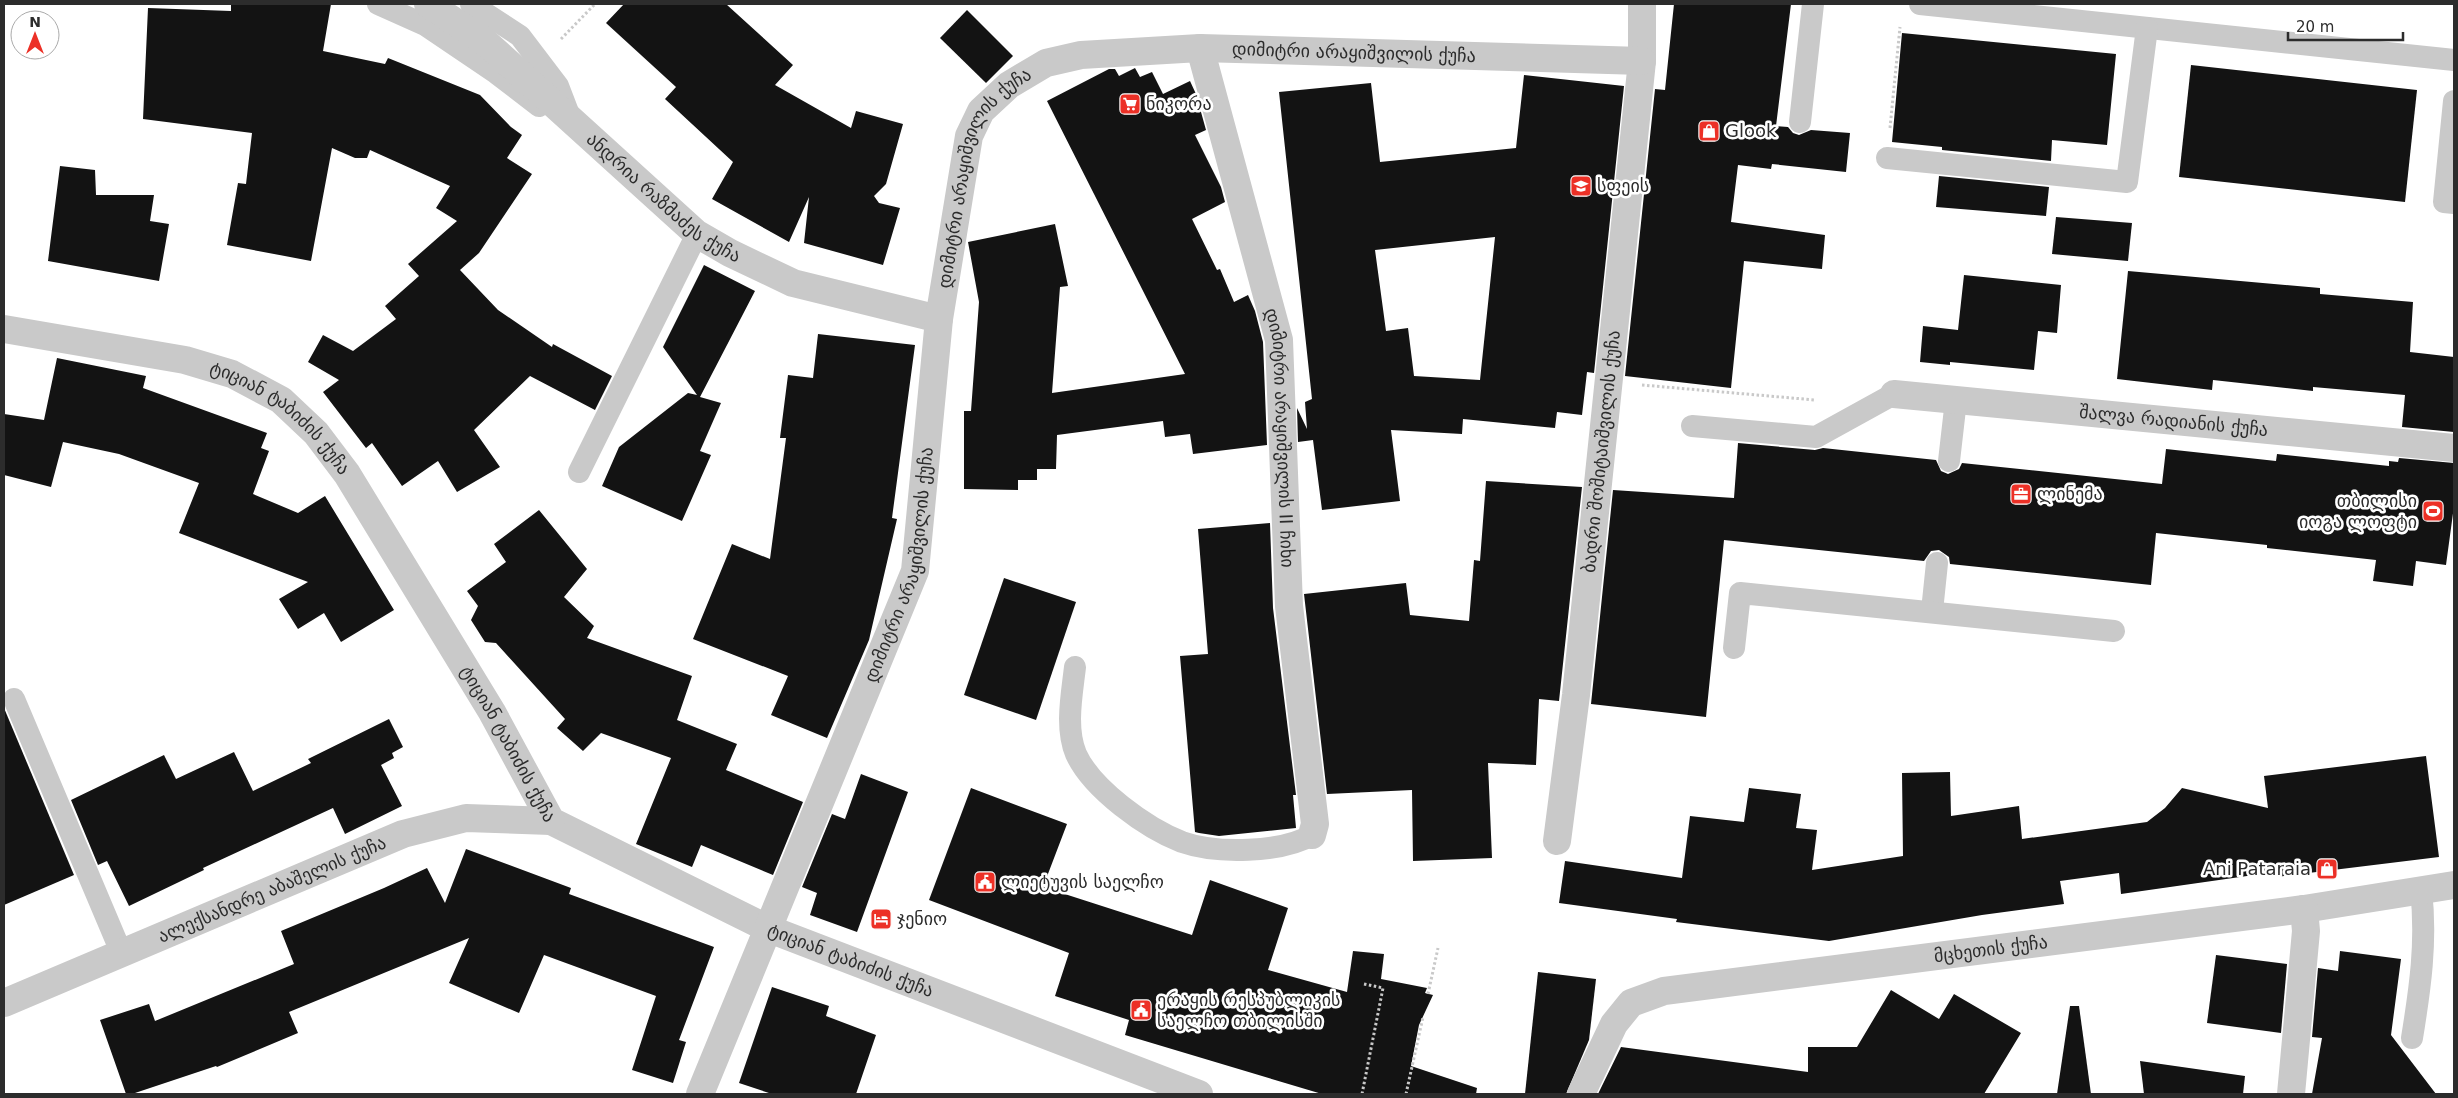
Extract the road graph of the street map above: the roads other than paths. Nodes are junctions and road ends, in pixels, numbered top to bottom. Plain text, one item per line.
1 (378, 4) edge
2 (428, 4) edge
3 (471, 4) edge
4 (1642, 4) edge
5 (1813, 4) edge
6 (1920, 4) edge
7 (2014, 9) edge
8 (2147, 28) junction
9 (1200, 48) junction
10 (2454, 60) edge
11 (1642, 61) junction
12 (2454, 101) edge
13 (571, 120) junction
14 (1800, 122) dead end
15 (1888, 158) road end
16 (2454, 203) edge
17 (697, 234) junction
18 (939, 318) junction
19 (4, 328) edge
20 (1884, 400) joint
21 (1956, 400) junction
22 (1692, 426) dead end
23 (2454, 448) edge
24 (1949, 462) dead end
25 (579, 472) dead end
26 (1938, 563) dead end
27 (1932, 612) junction
28 (2114, 631) dead end
29 (1734, 648) dead end
30 (1075, 667) dead end
31 (14, 699) dead end
32 (551, 821) junction
33 (1312, 835) joint
34 (1558, 841) dead end
35 (2454, 885) edge
36 (2421, 890) junction
37 (2304, 909) junction
38 (769, 930) junction
39 (121, 952) junction
40 (4, 1003) edge
41 (2412, 1038) dead end
42 (700, 1094) edge
43 (1199, 1094) edge
44 (1581, 1094) edge
45 (2292, 1094) edge

1 - 13 lane
2 - 13 street, ანდრია რაზმაძეს ქუჩა
3 - 13 lane
4 - 11 street
5 - 14 lane
6 - 7 lane
7 - 8 lane
8 - 10 lane
8 - 15 lane
9 - 11 street, დიმიტრი არაყიშვილის ქუჩა
9 - 18 street, დიმიტრი არაყიშვილის ქუჩა
9 - 33 street, დიმიტრი არაყიშვილის II ჩიხი
11 - 34 street, ბადრი შოშიტაიშვილის ქუჩა
12 - 16 lane
13 - 17 street, ანდრია რაზმაძეს ქუჩა
17 - 18 street, ანდრია რაზმაძეს ქუჩა
17 - 25 lane
18 - 38 street, დიმიტრი არაყიშვილის ქუჩა
19 - 32 street, ტიციან ტაბიძის ქუჩა
20 - 21 street, შალვა რადიანის ქუჩა
20 - 22 lane
21 - 23 street, შალვა რადიანის ქუჩა
21 - 24 lane
26 - 27 lane
27 - 28 lane
27 - 29 lane
30 - 33 lane
31 - 39 lane
32 - 38 street, ტიციან ტაბიძის ქუჩა
32 - 39 street, ალექსანდრე აბაშელის ქუჩა
35 - 36 street, მცხეთის ქუჩა
36 - 37 street, მცხეთის ქუჩა
36 - 41 lane
37 - 44 street, მცხეთის ქუჩა
37 - 45 street
38 - 42 street, დიმიტრი არაყიშვილის ქუჩა
38 - 43 street, ტიციან ტაბიძის ქუჩა
39 - 40 street, ალექსანდრე აბაშელის ქუჩა

